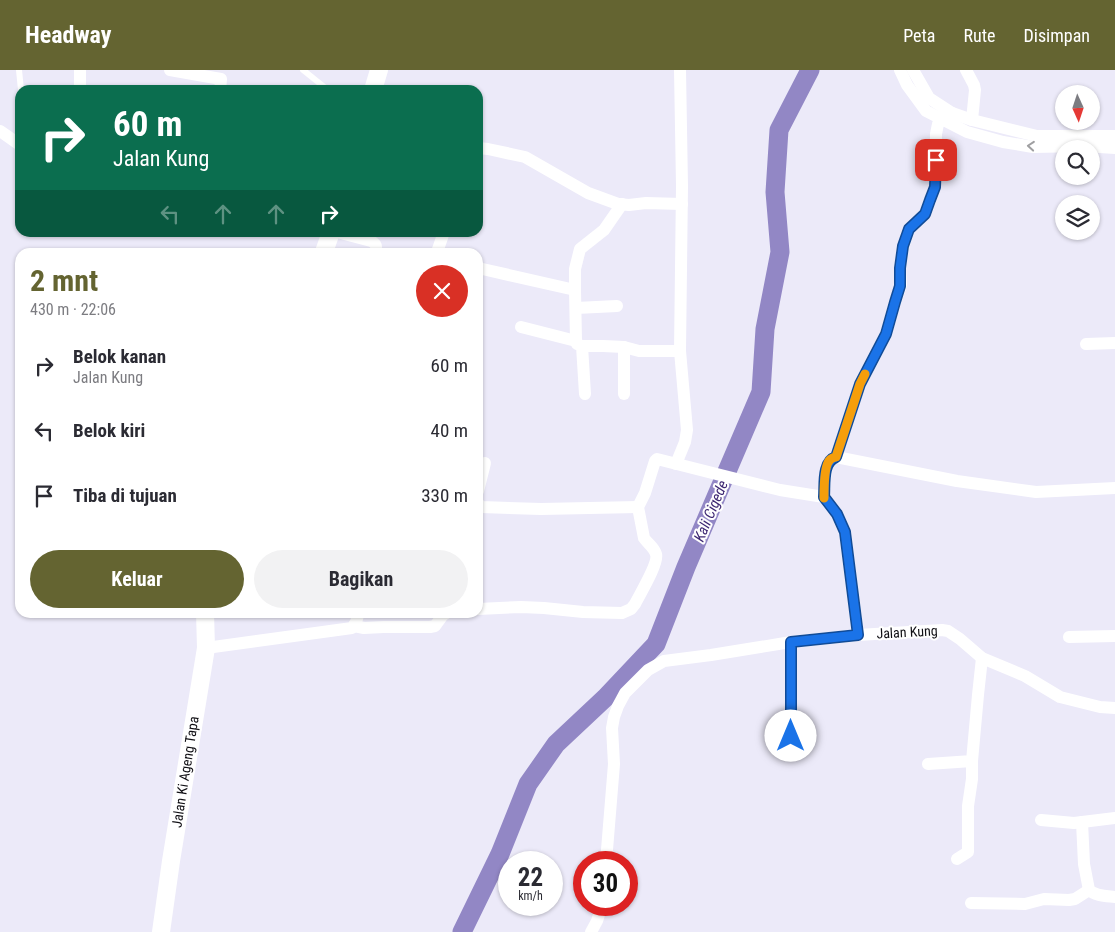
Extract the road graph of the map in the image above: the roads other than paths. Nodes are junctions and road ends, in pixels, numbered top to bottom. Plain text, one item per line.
1 (19, 70) edge
2 (80, 70) edge
3 (170, 70) edge
4 (303, 70) edge
5 (379, 70) edge
6 (680, 70) edge
7 (900, 70) edge
8 (913, 70) edge
9 (966, 70) edge
10 (217, 77) edge
11 (20, 85) edge
12 (80, 85) edge
13 (322, 85) edge
14 (374, 85) edge
15 (947, 116) junction
16 (972, 120) junction
17 (0, 131) edge
18 (1115, 136) edge
19 (15, 142) edge
20 (483, 148) edge
21 (1115, 148) edge
22 (622, 204) junction
23 (682, 204) junction
24 (358, 237) edge
25 (377, 248) edge
26 (483, 269) edge
27 (575, 290) junction
28 (617, 306) dead end
29 (576, 308) junction
30 (521, 327) dead end
31 (579, 343) junction
32 (1115, 343) edge
33 (1086, 344) dead end
34 (624, 347) junction
35 (680, 351) junction
36 (585, 394) dead end
37 (624, 394) dead end
38 (836, 457) junction
39 (485, 463) dead end
40 (676, 464) junction
41 (483, 471) edge
42 (1115, 488) edge
43 (824, 497) junction
44 (483, 507) edge
45 (638, 507) junction
46 (483, 609) edge
47 (205, 618) edge
48 (357, 618) edge
49 (440, 618) edge
50 (354, 626) junction
51 (858, 635) junction
52 (1115, 636) edge
53 (1069, 637) dead end
54 (791, 642) junction
55 (206, 648) junction
56 (982, 658) junction
57 (1115, 708) edge
58 (791, 736) dead end
59 (972, 762) junction
60 (928, 764) dead end
61 (1115, 818) edge
62 (1041, 820) dead end
63 (1082, 822) junction
64 (607, 851) edge
65 (956, 859) dead end
66 (1089, 890) junction
67 (1115, 897) edge
68 (971, 903) dead end
69 (598, 916) edge
70 (161, 932) edge
71 (591, 932) edge

1 - 11 lane
2 - 12 street
3 - 10 street
4 - 13 lane
5 - 14 street
6 - 23 street
7 - 15 street
8 - 15 street
9 - 16 street
15 - 16 street
21 -> 15 street
15 - 38 street
16 - 18 street
17 - 19 street
20 - 22 street
22 - 23 street
22 - 27 street
23 - 35 street
24 - 25 street
26 - 27 street
27 - 29 street
28 - 29 street
29 - 31 street
30 - 31 street
31 - 34 street
31 - 36 street
32 - 33 street
34 - 35 street
34 - 37 street
35 - 40 street
38 - 42 street
38 - 43 street
39 - 41 street
40 - 43 street
40 - 45 street
43 - 51 street
44 - 45 street
45 - 46 street
47 - 55 street, Jalan Ki Ageng Tapa
48 - 50 street
49 - 50 street
50 - 55 street
51 - 54 street, Jalan Kung
51 - 56 street, Jalan Kung
52 - 53 street
54 - 58 street
54 - 64 street, Jalan Kung
55 - 70 street, Jalan Ki Ageng Tapa
56 - 57 street, Jalan Kung
56 - 59 street
59 - 60 street
59 - 65 street
61 - 63 street
62 - 63 street
63 - 66 street
66 - 67 street
66 - 68 street
69 - 71 street

